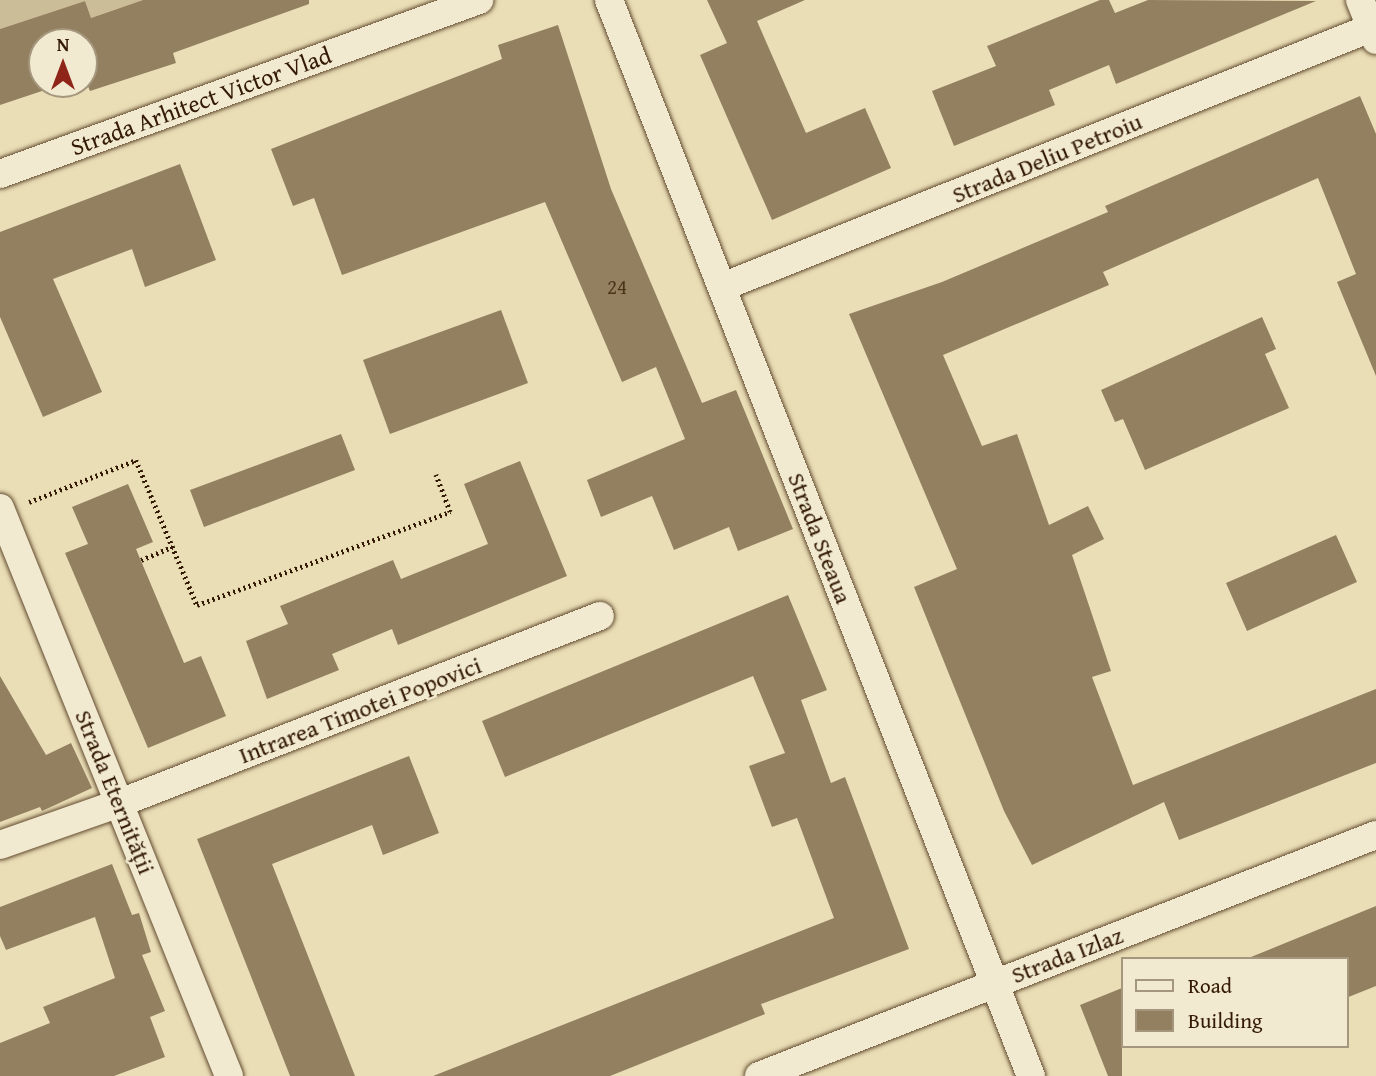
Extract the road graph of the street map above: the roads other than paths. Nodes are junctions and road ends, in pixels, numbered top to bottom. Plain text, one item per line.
1 (419, 0) edge
2 (479, 0) edge
3 (609, 0) edge
4 (1360, 0) edge
5 (402, 28) junction
6 (1374, 34) edge
7 (0, 174) edge
8 (722, 287) junction
9 (1, 510) edge
10 (600, 616) dead end
11 (120, 803) junction
12 (1376, 835) edge
13 (0, 845) edge
14 (995, 983) junction
15 (229, 1076) edge
16 (759, 1076) edge
17 (1031, 1076) edge

1 - 5 street
2 - 5 street, Strada Arhitect Victor Vlad
3 - 8 street, Strada Steaua
4 - 6 street
5 - 7 street, Strada Arhitect Victor Vlad
6 - 8 street, Strada Deliu Petroiu
8 - 14 street, Strada Steaua
9 - 11 street, Strada Eternității
10 - 11 street, Intrarea Timotei Popovici
11 - 13 street, Intrarea Timotei Popovici
11 - 15 street, Strada Eternității
12 - 14 street, Strada Izlaz
14 - 16 street, Strada Izlaz
14 - 17 street, Strada Steaua

